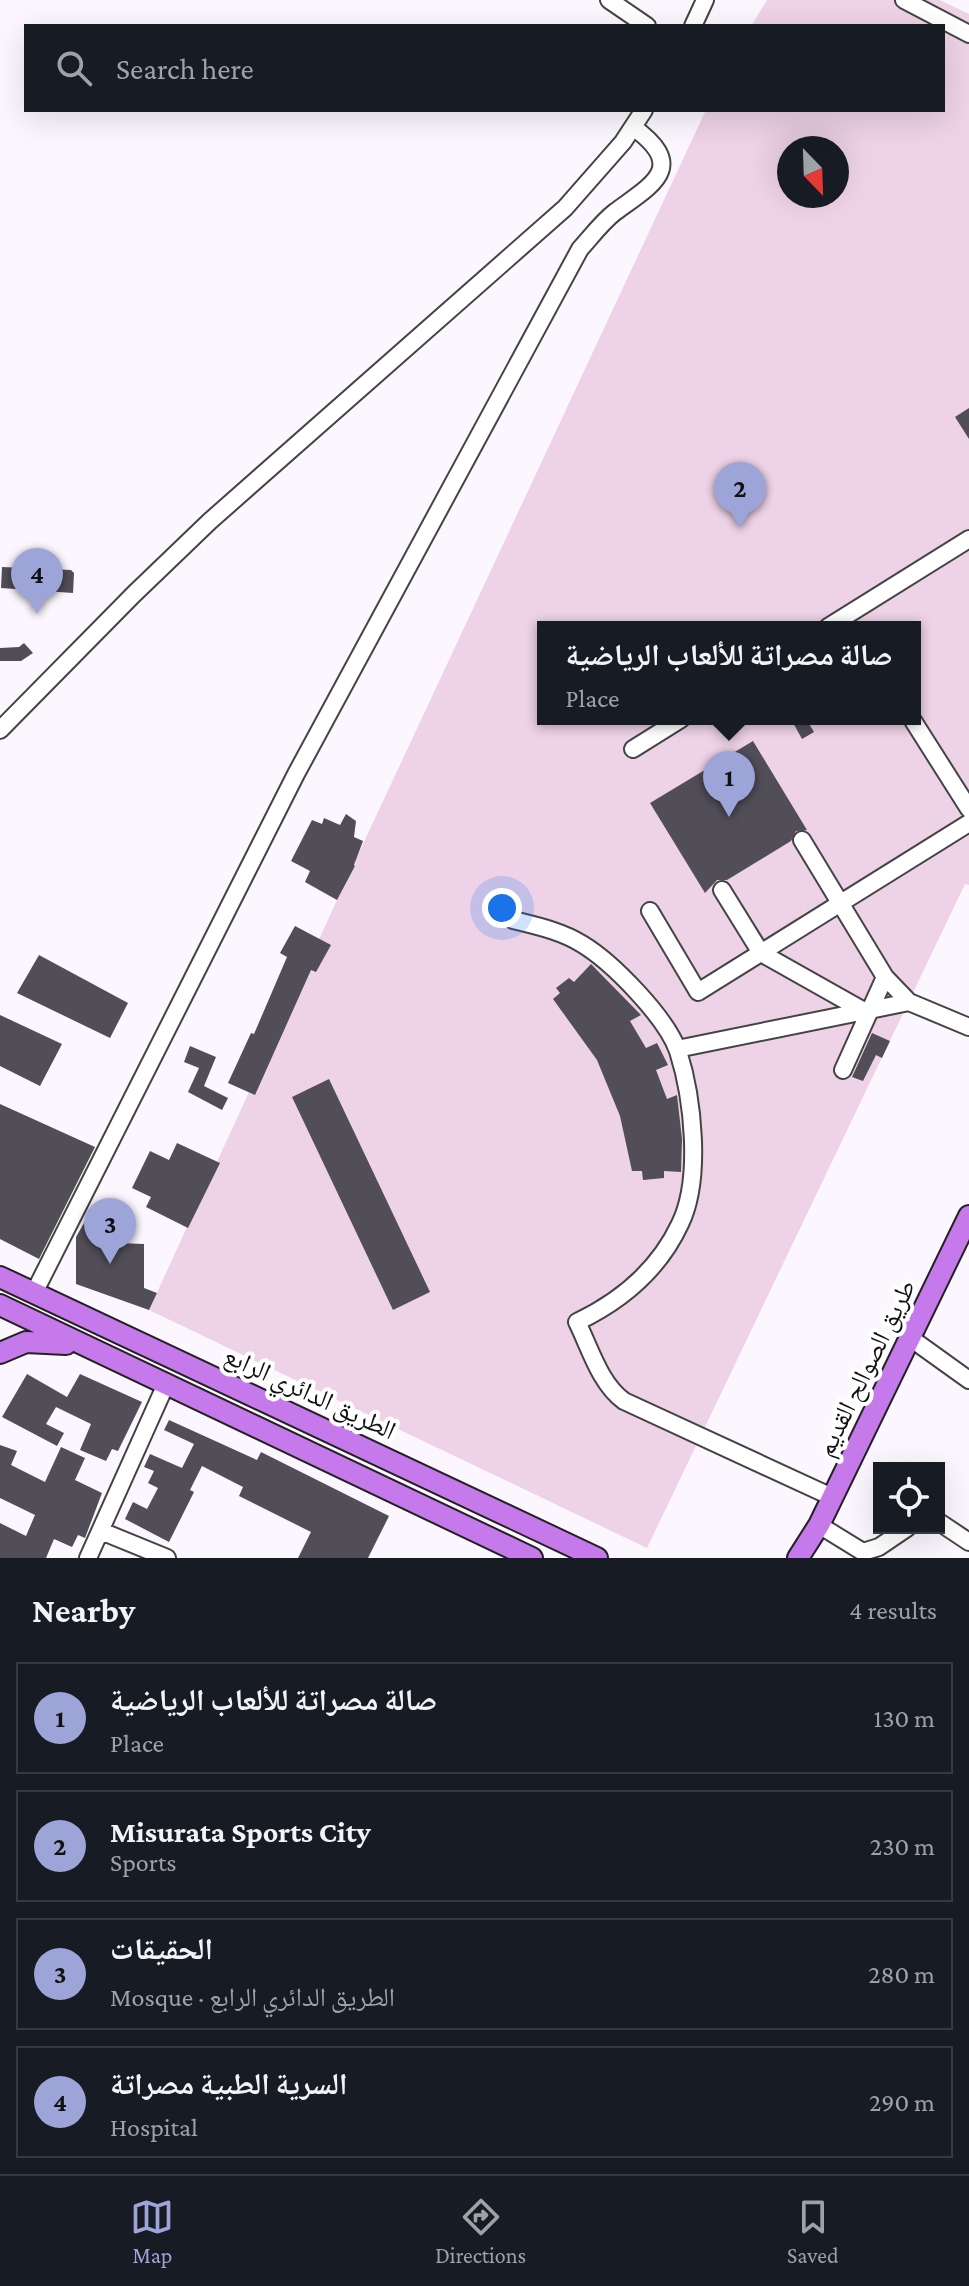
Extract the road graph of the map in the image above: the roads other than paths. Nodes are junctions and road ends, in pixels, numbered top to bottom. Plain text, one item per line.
1 (609, 0) edge
2 (705, 0) edge
3 (904, 0) edge
4 (644, 24) edge
5 (694, 24) edge
6 (969, 34) edge
7 (643, 112) edge
8 (633, 127) junction
9 (969, 539) edge
10 (838, 621) edge
11 (671, 725) edge
12 (916, 725) edge
13 (0, 730) edge
14 (633, 749) dead end
15 (969, 809) edge
16 (969, 823) edge
17 (802, 840) dead end
18 (722, 890) dead end
19 (840, 903) junction
20 (650, 911) dead end
21 (513, 920) dead end
22 (761, 953) junction
23 (885, 977) junction
24 (909, 1002) junction
25 (867, 1010) junction
26 (969, 1027) edge
27 (677, 1049) junction
28 (843, 1070) dead end
29 (969, 1216) edge
30 (12, 1283) edge
31 (1, 1310) edge
32 (909, 1337) junction
33 (85, 1348) junction
34 (0, 1353) edge
35 (969, 1380) edge
36 (166, 1384) junction
37 (832, 1497) junction
38 (945, 1526) edge
39 (101, 1531) junction
40 (898, 1534) edge
41 (969, 1542) edge
42 (805, 1550) edge
43 (88, 1558) edge
44 (167, 1558) edge
45 (532, 1558) edge
46 (597, 1558) edge

1 - 4 street
2 - 5 street
3 - 6 street
7 - 8 street
8 - 13 street
8 - 30 street
9 - 10 street
11 - 14 street
12 - 15 street
16 - 19 street
17 - 19 street
18 - 22 street
19 - 22 street
19 - 23 street
20 - 22 street
21 - 27 street
22 - 25 street
23 - 24 street
23 - 25 street
24 - 25 street
24 - 26 street
25 - 27 street
25 - 28 street
27 - 37 street
29 - 32 main road, طريق الصوالح القديم
30 - 31 street
30 - 46 main road, الطريق الدائري الرابع
31 - 33 main road, الطريق الدائري الرابع
32 - 35 street
32 - 37 main road, طريق الصوالح القديم
33 - 34 main road
33 - 36 main road, الطريق الدائري الرابع
36 - 39 street
36 - 45 main road, الطريق الدائري الرابع
37 - 42 main road, طريق الصوالح القديم
38 - 41 street
39 - 43 street
39 - 44 street
40 - 42 street

